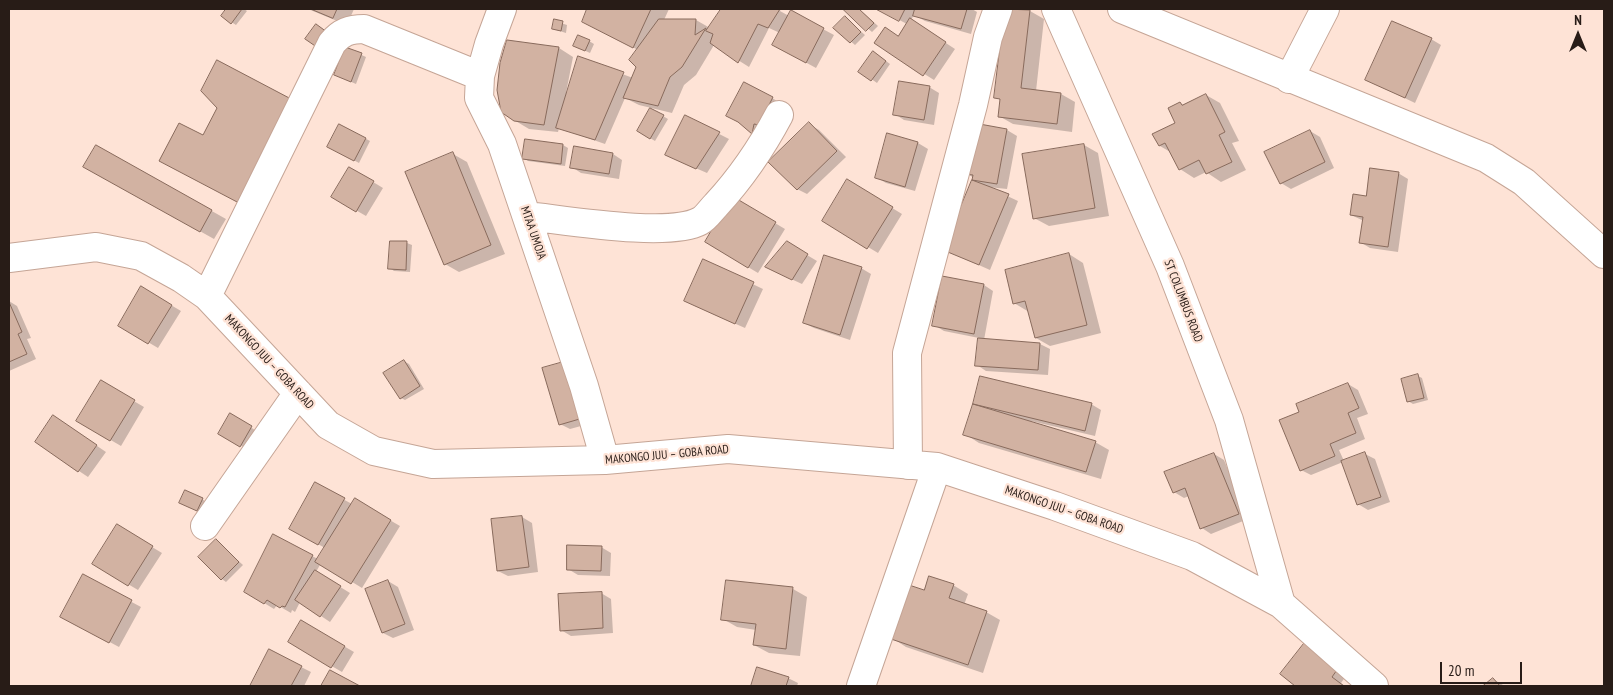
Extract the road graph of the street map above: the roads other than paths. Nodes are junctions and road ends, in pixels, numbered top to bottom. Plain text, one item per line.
1 (502, 9) edge
2 (998, 9) edge
3 (1056, 9) edge
4 (1122, 9) edge
5 (1325, 9) edge
6 (480, 76) junction
7 (1289, 78) junction
8 (779, 115) dead end
9 (527, 216) junction
10 (1604, 254) edge
11 (9, 258) edge
12 (207, 296) junction
13 (298, 393) junction
14 (605, 460) junction
15 (908, 465) junction
16 (937, 468) junction
17 (205, 526) dead end
18 (1281, 604) junction
19 (861, 686) edge
20 (1374, 686) edge

1 - 6 street, MTAA UMOJA
2 - 15 street
3 - 18 street, ST COLUMBUS ROAD
4 - 7 street
5 - 7 street
6 - 9 street, MTAA UMOJA
6 - 12 street
7 - 10 street
8 - 9 street
9 - 14 street, MTAA UMOJA
11 - 12 street, MAKONGO JUU – GOBA ROAD
12 - 13 street, MAKONGO JUU – GOBA ROAD
13 - 14 street, MAKONGO JUU – GOBA ROAD
13 - 17 street
14 - 15 street, MAKONGO JUU – GOBA ROAD
15 - 16 street, MAKONGO JUU – GOBA ROAD
16 - 18 street, MAKONGO JUU – GOBA ROAD
16 - 19 street
18 - 20 street, MAKONGO JUU – GOBA ROAD

